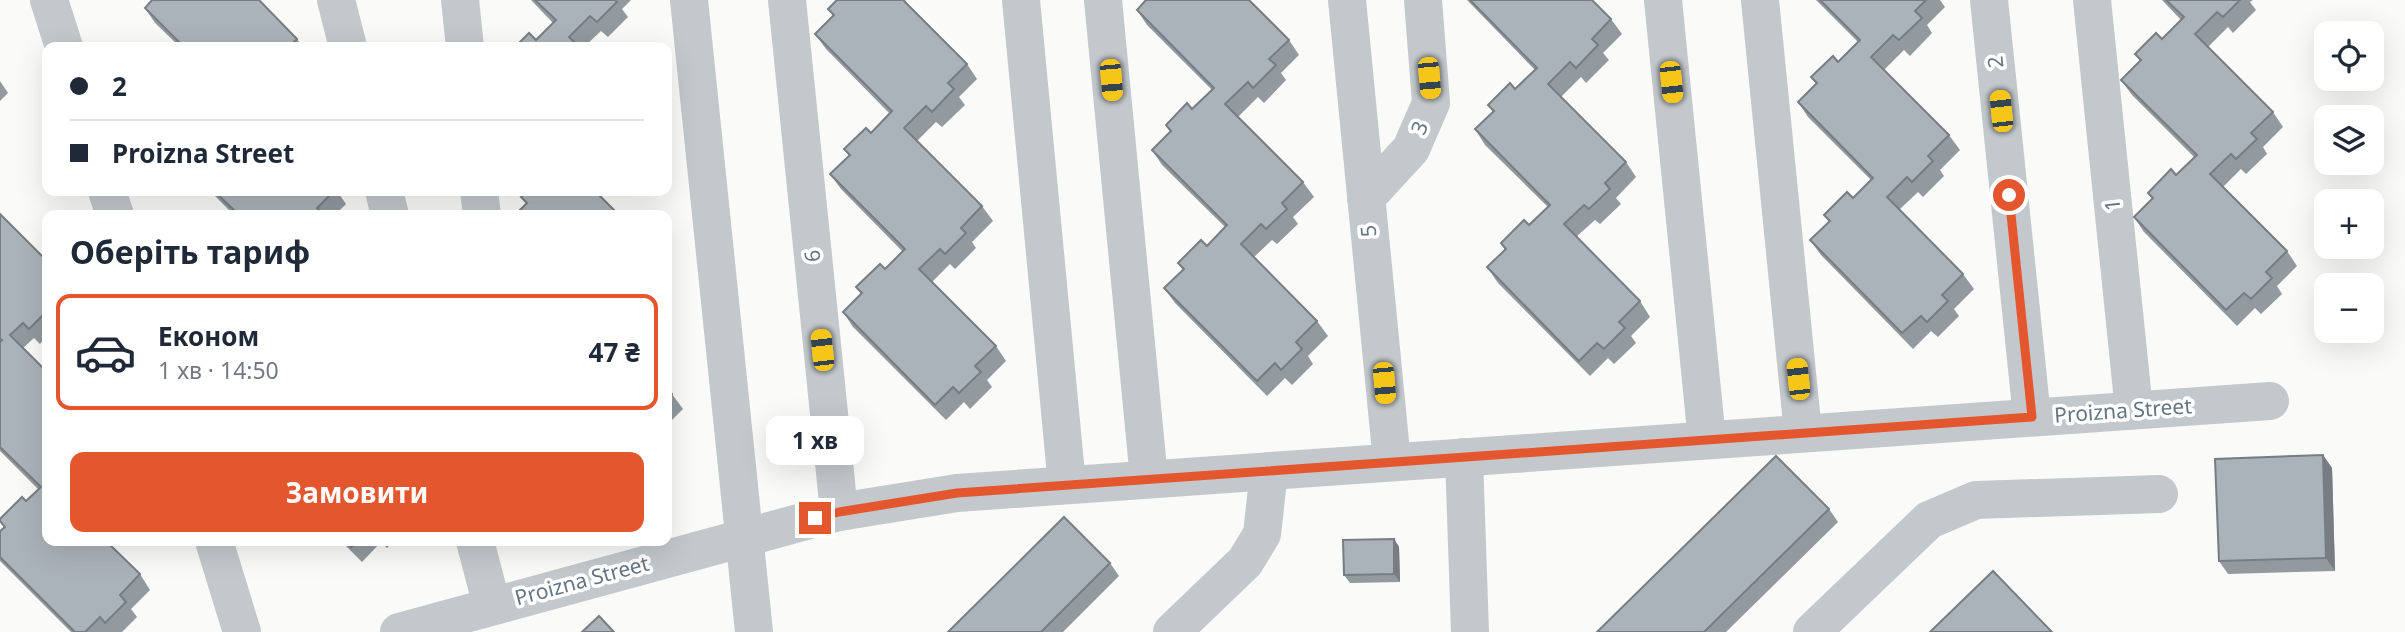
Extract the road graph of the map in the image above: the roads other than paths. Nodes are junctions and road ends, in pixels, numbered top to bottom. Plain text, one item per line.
1 (49, 0) edge
2 (336, 0) edge
3 (460, 0) edge
4 (689, 0) edge
5 (787, 0) edge
6 (1021, 0) edge
7 (1103, 0) edge
8 (1347, 0) edge
9 (1423, 0) edge
10 (1663, 0) edge
11 (1760, 0) edge
12 (1989, 0) edge
13 (2092, 0) edge
14 (62, 42) edge
15 (347, 42) edge
16 (464, 42) edge
17 (1366, 198) junction
18 (2270, 401) dead end
19 (2134, 410) junction
20 (2032, 417) junction
21 (1803, 433) junction
22 (1707, 440) junction
23 (1464, 457) junction
24 (1392, 462) junction
25 (1269, 471) junction
26 (1149, 479) junction
27 (1067, 485) junction
28 (2160, 495) dead end
29 (839, 512) junction
30 (744, 537) junction
31 (216, 546) edge
32 (476, 546) edge
33 (492, 606) junction
34 (242, 632) edge
35 (399, 632) edge
36 (754, 632) edge
37 (1172, 632) edge
38 (1470, 632) edge
39 (1812, 632) edge

1 - 14 street
2 - 15 street
3 - 16 street
4 - 30 street
5 - 29 street, 6
6 - 27 street
7 - 26 street
8 - 17 street, 5
9 - 17 street, 3
10 - 22 street
11 - 21 street
12 - 20 street, 2
13 - 19 street, 1
17 - 24 street, 5
18 - 19 street, Proizna Street
19 - 20 street, Proizna Street
20 - 21 street, Proizna Street
21 - 22 street, Proizna Street
22 - 23 street, Proizna Street
23 - 24 street, Proizna Street
23 - 38 street
24 - 25 street, Proizna Street
25 - 26 street, Proizna Street
25 - 37 street
26 - 27 street, Proizna Street
27 - 29 street, Proizna Street
28 - 39 street
29 - 30 street, Proizna Street
30 - 33 street, Proizna Street
30 - 36 street
31 - 34 street
32 - 33 street
33 - 35 street, Proizna Street

